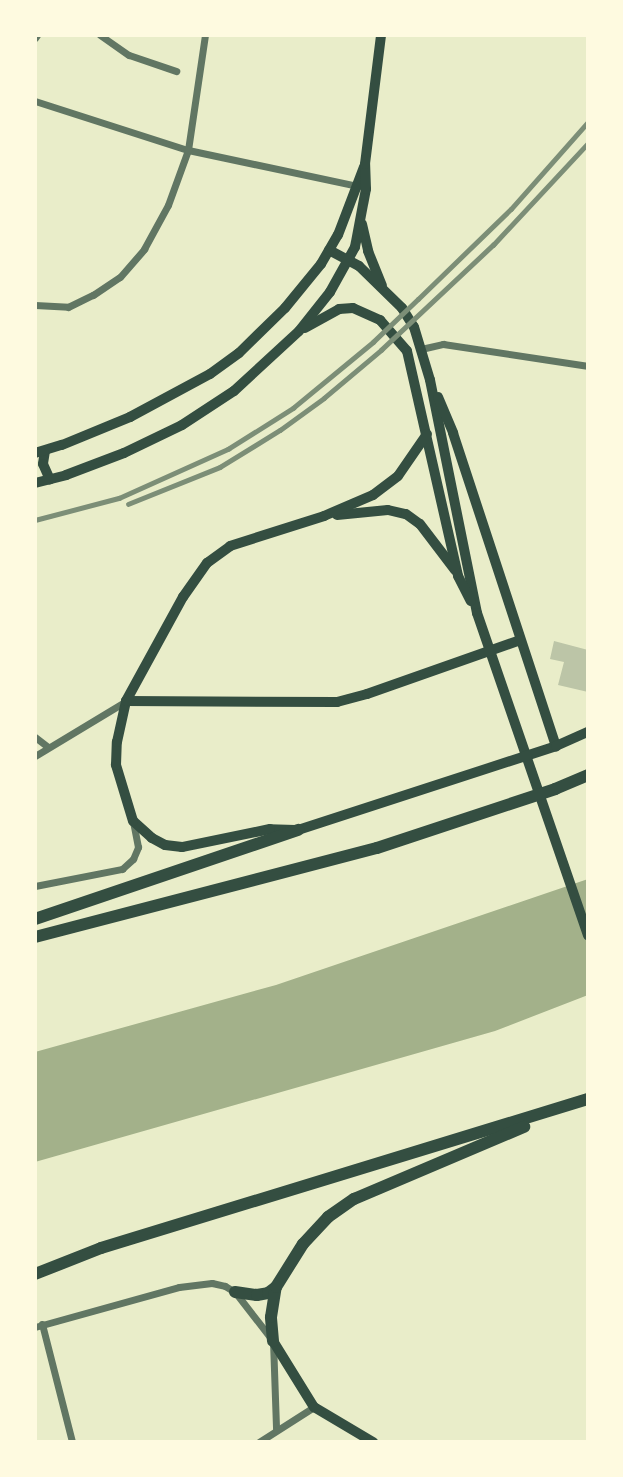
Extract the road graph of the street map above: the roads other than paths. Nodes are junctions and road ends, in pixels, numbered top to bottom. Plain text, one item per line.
1 (100, 35) edge
2 (205, 35) edge
3 (381, 35) edge
4 (176, 71) dead end
5 (35, 101) edge
6 (188, 150) junction
7 (360, 187) junction
8 (361, 219) junction
9 (329, 250) junction
10 (347, 260) junction
11 (384, 291) junction
12 (35, 304) edge
13 (299, 331) junction
14 (421, 349) junction
15 (588, 366) edge
16 (430, 380) junction
17 (427, 434) junction
18 (40, 452) edge
19 (50, 480) junction
20 (35, 483) edge
21 (324, 516) junction
22 (458, 576) junction
23 (477, 613) junction
24 (520, 640) junction
25 (126, 701) junction
26 (588, 732) edge
27 (35, 737) edge
28 (556, 746) junction
29 (48, 747) junction
30 (35, 756) edge
31 (588, 775) edge
32 (133, 821) junction
33 (298, 830) junction
34 (35, 886) edge
35 (35, 919) edge
36 (588, 936) edge
37 (35, 937) edge
38 (588, 1099) edge
39 (569, 1107) junction
40 (35, 1274) edge
41 (276, 1287) junction
42 (235, 1292) junction
43 (38, 1325) edge
44 (273, 1341) junction
45 (314, 1407) junction
46 (276, 1429) junction
47 (72, 1442) edge
48 (258, 1442) edge
49 (373, 1442) edge

1 - 4 street
2 - 6 street
3 - 7 main road
5 - 6 street
6 - 7 street
6 - 12 street
7 - 8 main road
7 - 9 main road
8 - 10 main road
8 - 11 main road
9 - 10 main road
9 - 18 main road
10 - 11 main road
10 - 13 main road
11 - 14 main road
13 - 17 main road
13 - 19 main road
14 - 15 street
14 - 16 main road
16 - 23 main road
16 - 24 main road
17 - 21 main road
17 - 22 main road
18 - 19 main road
19 - 20 main road
21 - 22 main road
21 - 25 main road
22 - 23 main road
23 - 36 main road
24 - 25 main road
24 - 28 main road
25 - 29 street
25 - 32 main road
26 - 28 main road
27 - 29 street
28 - 33 main road
29 - 30 street
31 - 37 highway
32 - 33 main road
32 - 34 street
33 - 35 highway
38 - 39 highway
39 - 40 highway
39 - 41 highway
41 - 42 highway
41 - 44 highway
42 - 43 street
42 - 44 street
43 - 47 street
44 - 45 main road
44 - 46 street
45 - 46 street
45 - 49 main road
46 - 48 street

